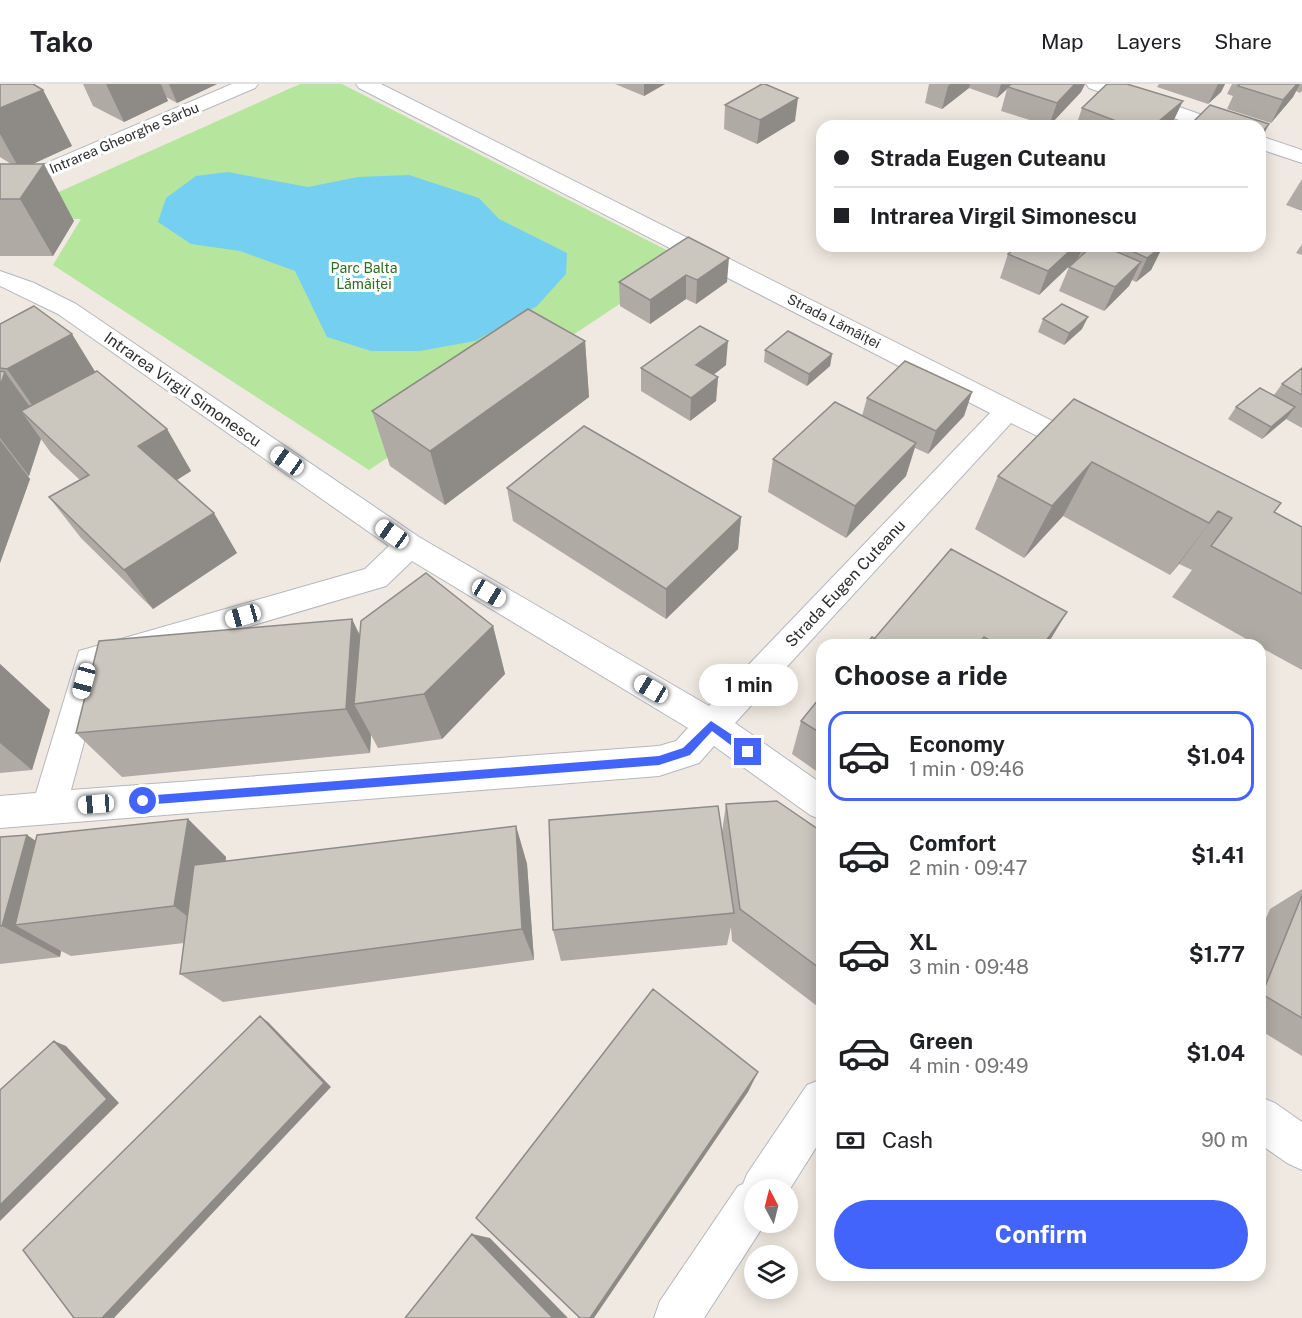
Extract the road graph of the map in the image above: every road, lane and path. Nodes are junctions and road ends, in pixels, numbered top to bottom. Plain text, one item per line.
1 (248, 84) edge
2 (366, 84) edge
3 (1096, 84) edge
4 (1198, 120) edge
5 (1266, 144) edge
6 (1302, 157) edge
7 (0, 191) edge
8 (10, 290) edge
9 (1008, 410) junction
10 (1103, 458) edge
11 (409, 546) junction
12 (711, 725) junction
13 (816, 800) edge
14 (49, 808) junction
15 (0, 812) edge
16 (816, 1109) edge
17 (1266, 1122) edge
18 (1302, 1148) edge
19 (770, 1179) edge
20 (744, 1217) edge
21 (677, 1318) edge

1 - 7 street, Intrarea Gheorghe Sârbu
2 - 9 street, Strada Lămâiței
3 - 4 street
5 - 6 street
8 - 11 street, Intrarea Virgil Simonescu
9 - 10 street, Strada Lămâiței
9 - 12 street, Strada Eugen Cuteanu
11 - 12 street, Intrarea Virgil Simonescu
11 - 14 street
12 - 13 street, Intrarea Virgil Simonescu
12 - 14 street, Strada Eugen Cuteanu
14 - 15 street, Strada Eugen Cuteanu
16 - 19 street
17 - 18 street
20 - 21 street

